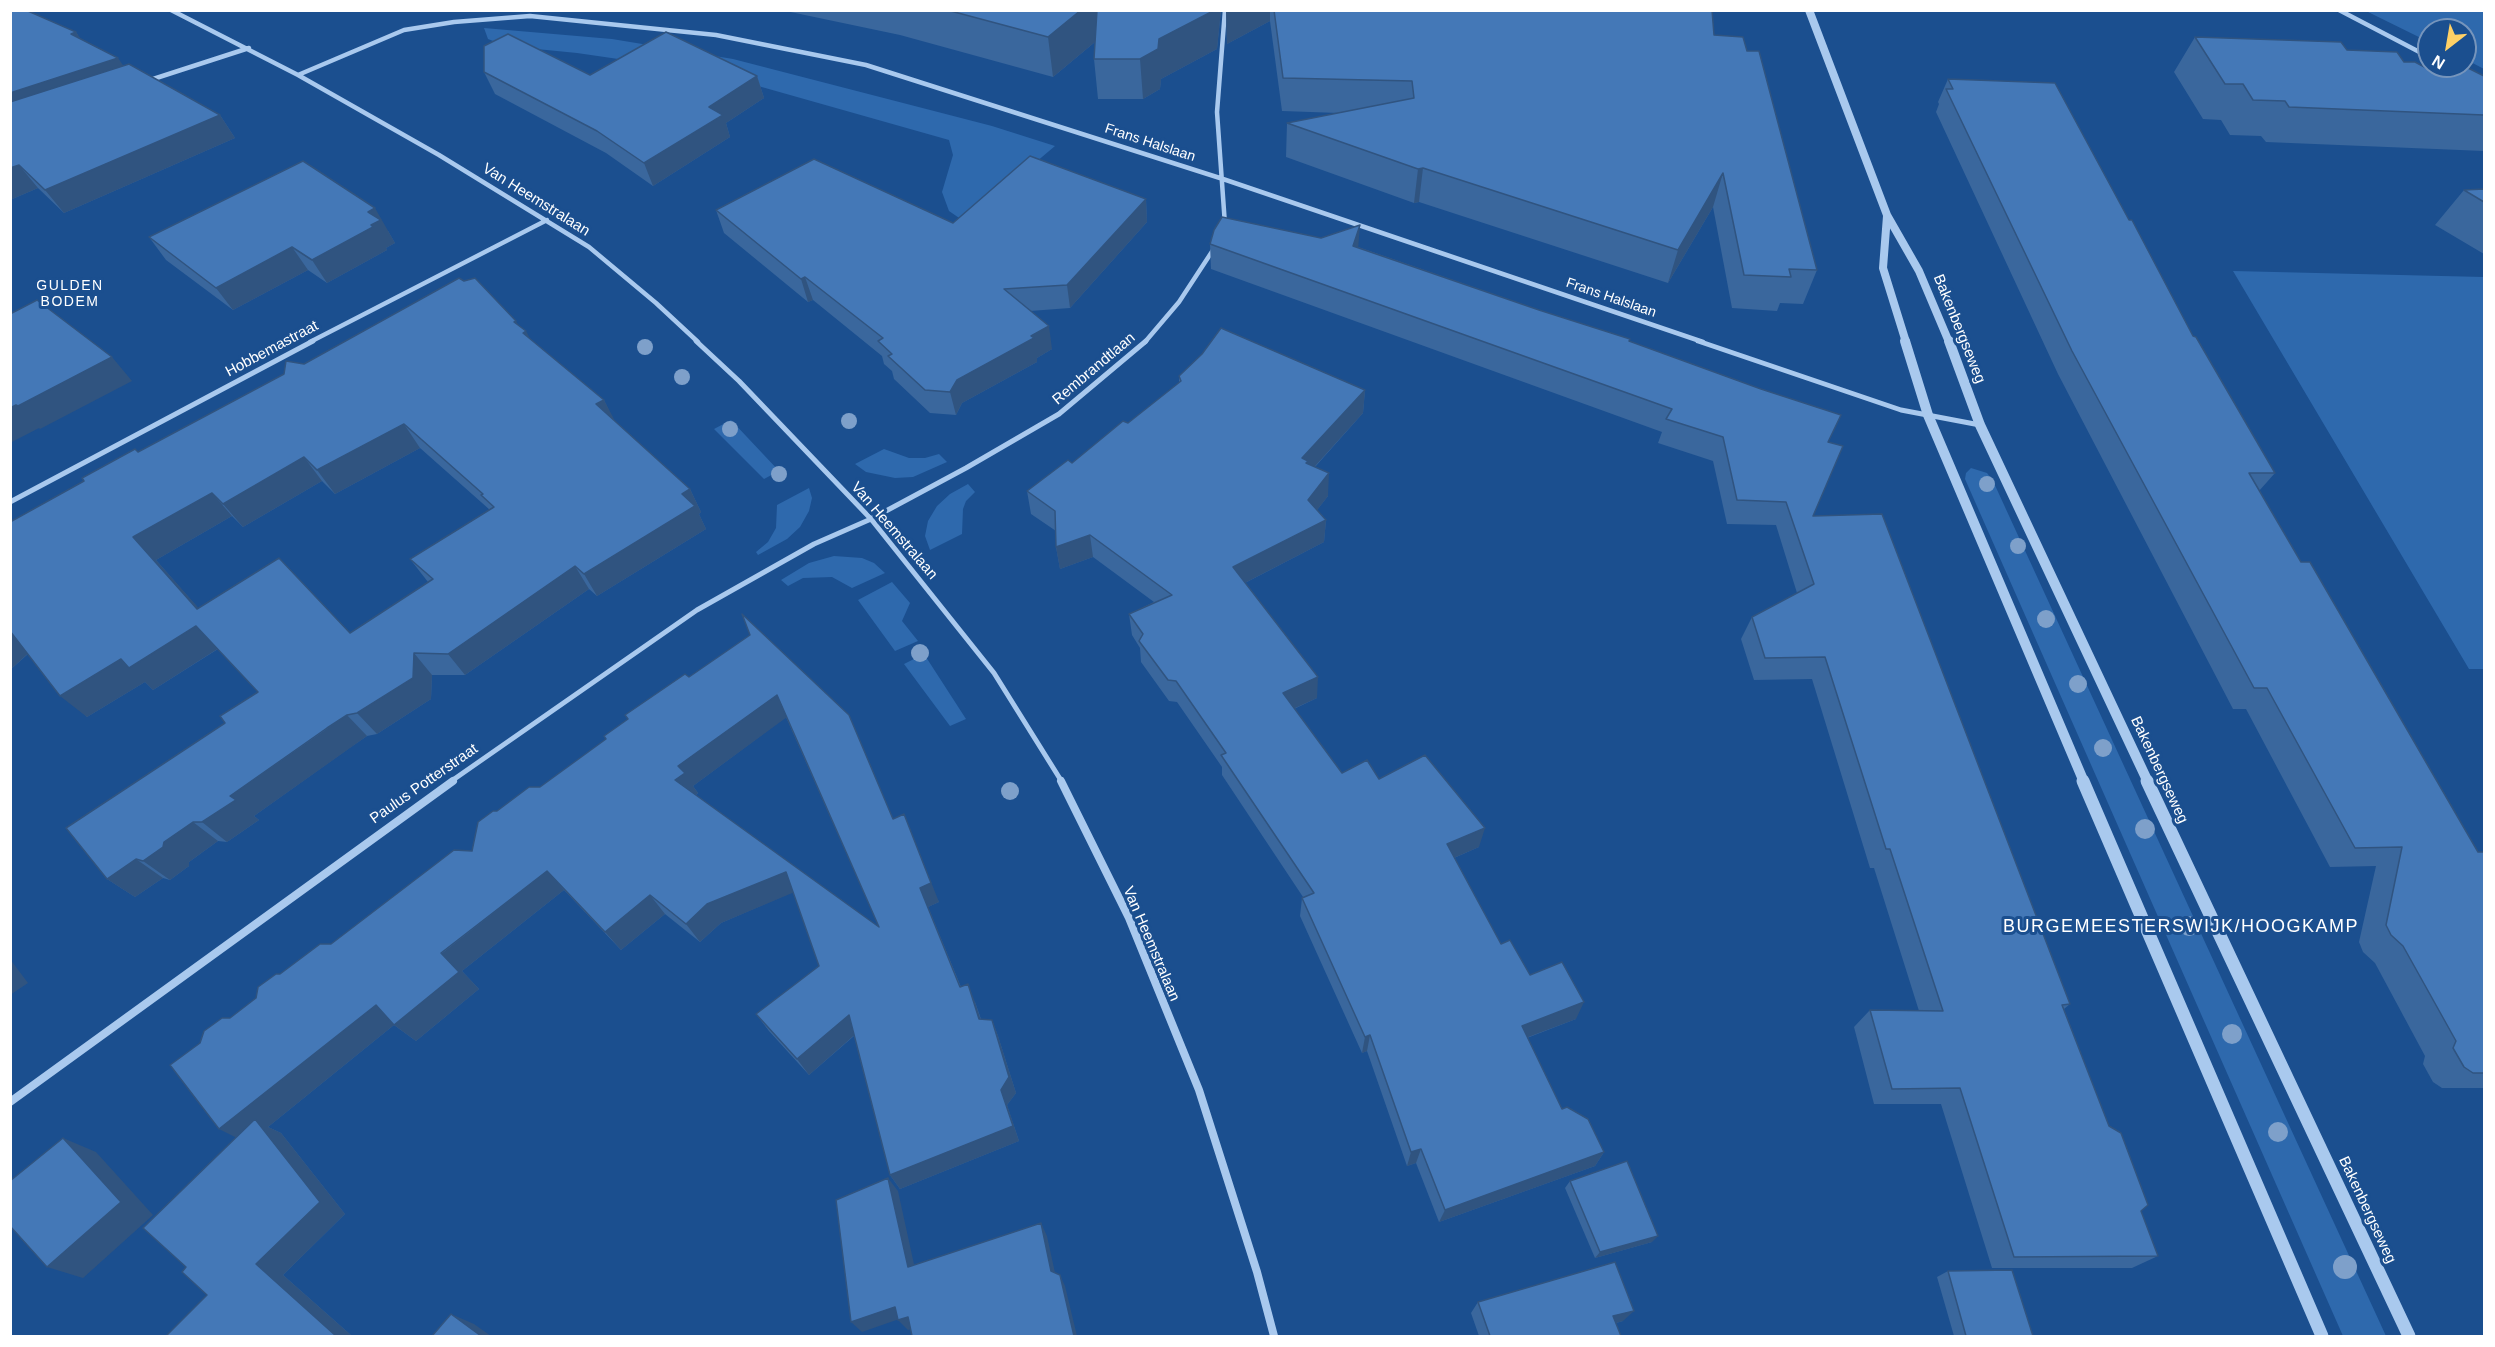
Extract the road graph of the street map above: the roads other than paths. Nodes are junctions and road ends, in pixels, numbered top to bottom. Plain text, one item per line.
1 (171, 10) edge
2 (1225, 10) edge
3 (1809, 10) edge
4 (2339, 10) edge
5 (249, 48) junction
6 (2417, 51) edge
7 (298, 75) junction
8 (139, 83) edge
9 (1223, 179) junction
10 (1887, 215) junction
11 (547, 220) junction
12 (1225, 230) edge
13 (1219, 239) edge
14 (1928, 415) junction
15 (1980, 426) junction
16 (10, 502) edge
17 (872, 519) junction
18 (10, 1102) edge
19 (1274, 1336) edge
20 (2322, 1336) edge
21 (2409, 1336) edge

1 - 5 street, Van Heemstralaan
2 - 9 street
3 - 10 street, Bakenbergseweg
4 - 6 street
5 - 7 street, Van Heemstralaan
5 - 8 street
7 - 9 street, Frans Halslaan
7 - 11 street, Van Heemstralaan
9 - 12 street
9 - 14 street, Frans Halslaan
10 - 14 street, Bakenbergseweg
10 - 15 street, Bakenbergseweg
11 - 16 street, Hobbemastraat
11 - 17 street, Van Heemstralaan
13 - 17 street, Rembrandtlaan
14 - 15 street, Frans Halslaan
14 - 20 street, Bakenbergseweg
15 - 21 street, Bakenbergseweg
17 - 18 street, Paulus Potterstraat
17 - 19 street, Van Heemstralaan

